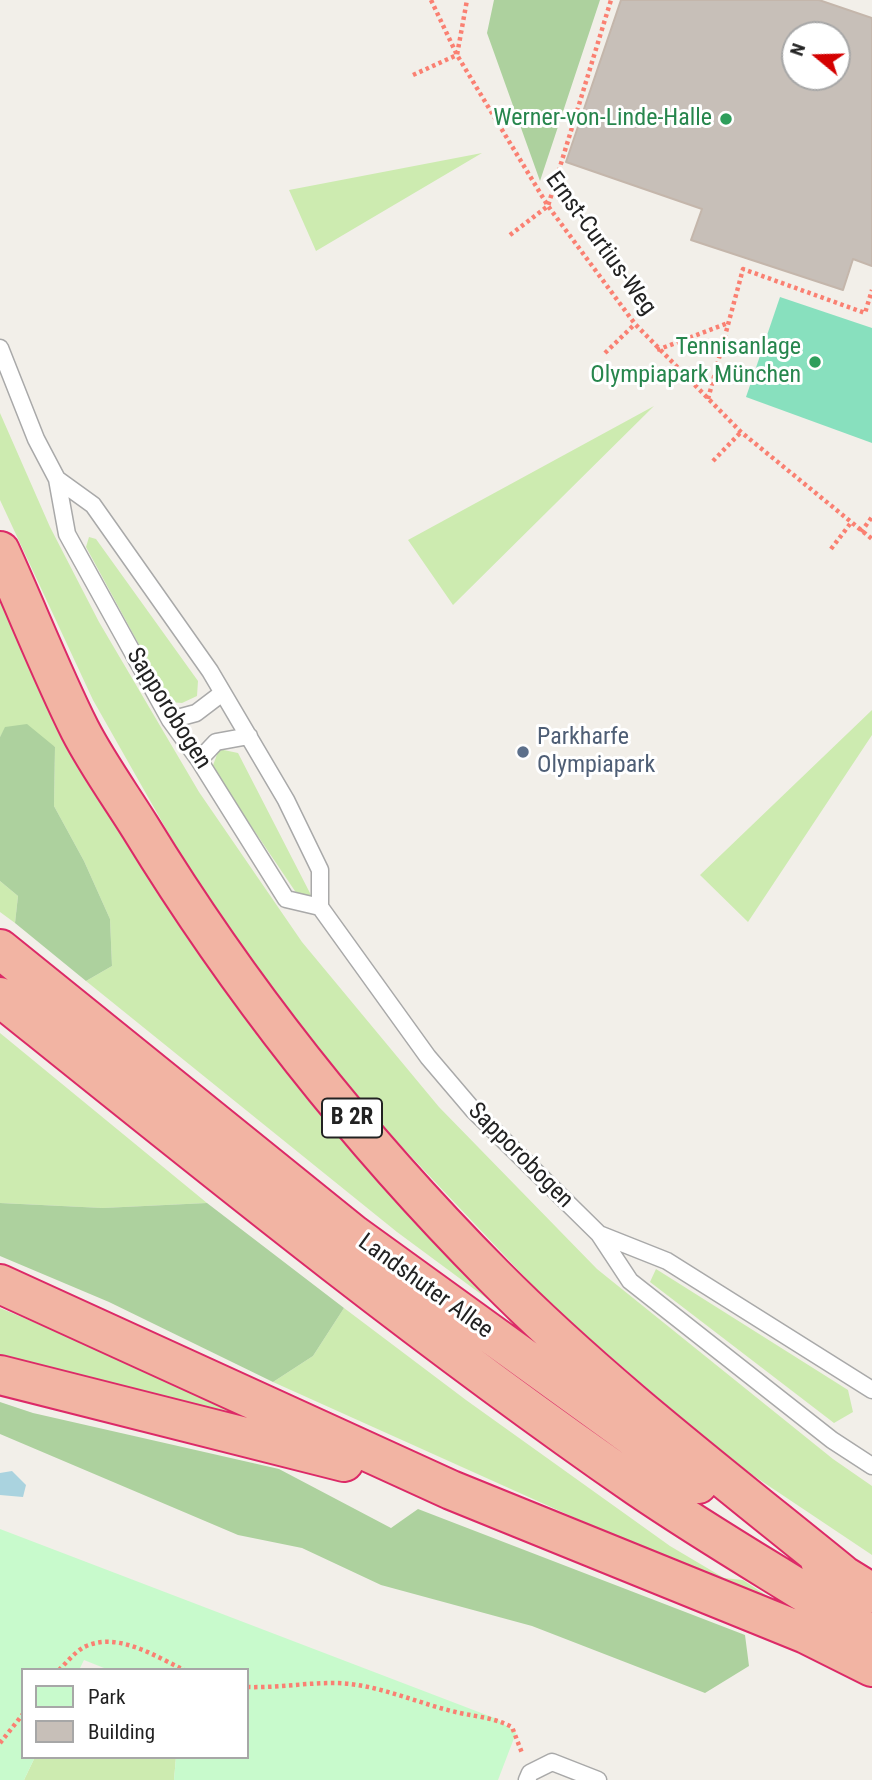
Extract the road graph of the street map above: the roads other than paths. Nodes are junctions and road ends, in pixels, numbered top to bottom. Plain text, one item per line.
1 (0, 348) edge
2 (57, 479) junction
3 (0, 551) edge
4 (221, 694) junction
5 (170, 720) junction
6 (249, 736) junction
7 (199, 760) junction
8 (320, 907) junction
9 (0, 949) edge
10 (0, 997) edge
11 (598, 1234) junction
12 (0, 1284) edge
13 (0, 1375) edge
14 (872, 1390) edge
15 (872, 1466) edge
16 (451, 1490) junction
17 (857, 1584) edge
18 (872, 1635) edge
19 (872, 1667) edge
20 (528, 1776) edge
21 (598, 1780) edge

1 - 2 lane, Sapporobogen
2 - 4 lane, Sapporobogen
2 - 5 lane, Sapporobogen
3 - 17 highway, B 2R
4 - 5 lane
4 - 6 lane, Sapporobogen
5 - 7 lane, Sapporobogen
6 - 7 lane
6 - 8 lane, Sapporobogen
7 - 8 lane, Sapporobogen
8 - 11 lane, Sapporobogen
9 - 17 highway, Landshuter Allee
10 - 18 highway, Landshuter Allee
11 - 14 lane, Sapporobogen
11 - 15 lane, Sapporobogen
12 - 16 highway
13 - 16 highway
16 - 19 highway
20 - 21 lane

